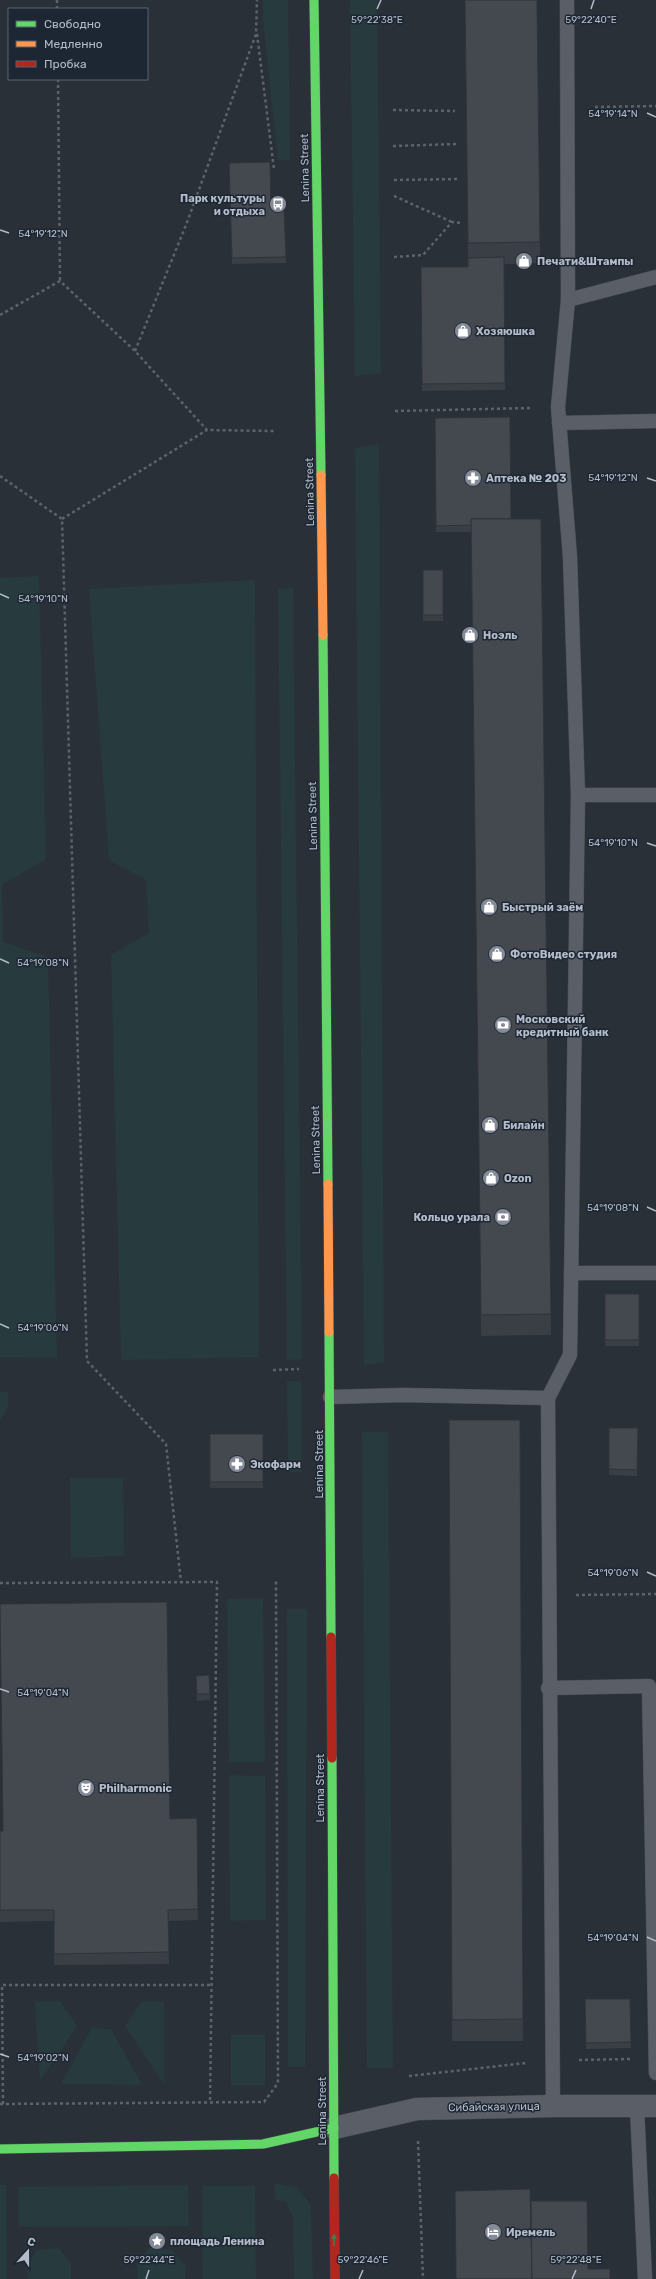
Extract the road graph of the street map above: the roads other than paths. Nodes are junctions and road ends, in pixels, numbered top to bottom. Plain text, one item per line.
1 (314, 0) edge
2 (567, 0) edge
3 (656, 277) edge
4 (568, 300) junction
5 (656, 421) edge
6 (559, 423) junction
7 (578, 795) junction
8 (656, 795) edge
9 (571, 1273) junction
10 (656, 1273) edge
11 (330, 1397) junction
12 (548, 1398) junction
13 (548, 1688) junction
14 (656, 2073) edge
15 (552, 2106) junction
16 (646, 2106) edge
17 (334, 2128) junction
18 (0, 2149) edge
19 (335, 2279) edge
20 (645, 2279) edge

1 - 11 street, Lenina Street
2 - 4 lane
3 - 4 lane
4 - 6 lane
5 - 6 lane
6 - 7 lane
7 - 8 lane
7 - 9 lane
9 - 10 lane
9 - 12 lane
11 - 12 lane
11 - 17 street, Lenina Street
12 - 13 lane
13 - 14 lane
13 - 15 lane
15 - 16 street, Сибайская улица
15 - 17 street, Сибайская улица
16 - 20 lane
17 - 18 street
19 -> 17 street, Lenina Street

